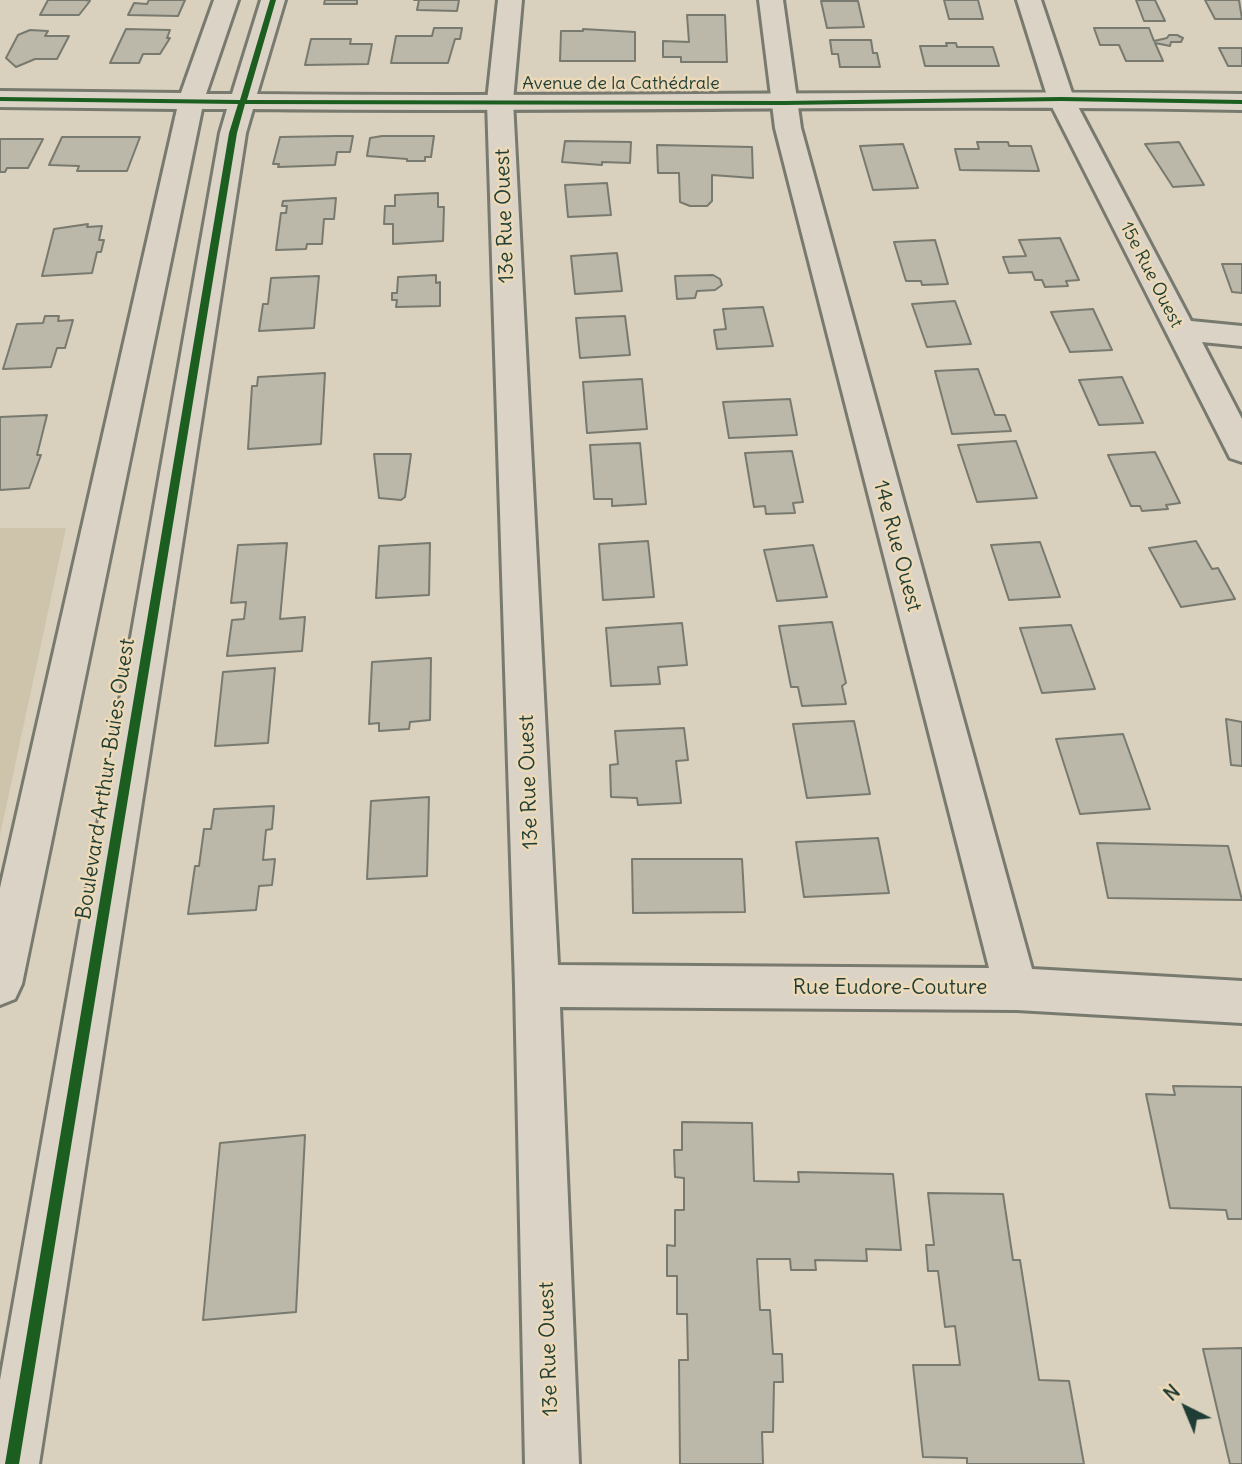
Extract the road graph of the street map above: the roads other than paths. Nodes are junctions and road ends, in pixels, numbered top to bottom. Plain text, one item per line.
1 (226, 0) edge
2 (273, 0) edge
3 (510, 0) edge
4 (771, 0) edge
5 (1029, 0) edge
6 (0, 99) edge
7 (1061, 99) junction
8 (191, 101) junction
9 (500, 101) junction
10 (242, 102) junction
11 (1242, 102) edge
12 (783, 103) junction
13 (1179, 330) junction
14 (1242, 336) edge
15 (1242, 450) edge
16 (0, 984) edge
17 (537, 986) junction
18 (1017, 989) junction
19 (1242, 1002) edge
20 (12, 1464) edge
21 (552, 1464) edge

1 - 8 street
2 - 10 street, Boulevard Arthur-Buies Ouest
3 - 9 street, 13e Rue Ouest
4 - 12 street, 14e Rue Ouest
5 - 7 street, 15e Rue Ouest
6 - 8 street, Avenue de la Cathédrale
7 - 11 street, Avenue de la Cathédrale
7 - 12 street, Avenue de la Cathédrale
7 - 13 street, 15e Rue Ouest
8 - 10 street, Avenue de la Cathédrale
8 - 16 street
9 - 10 street, Avenue de la Cathédrale
9 - 12 street, Avenue de la Cathédrale
9 - 17 street, 13e Rue Ouest
10 - 20 street, Boulevard Arthur-Buies Ouest
12 - 18 street, 14e Rue Ouest
13 - 14 street
13 - 15 street, 15e Rue Ouest
17 - 18 street, Rue Eudore-Couture
17 - 21 street, 13e Rue Ouest
18 - 19 street, Rue Eudore-Couture

